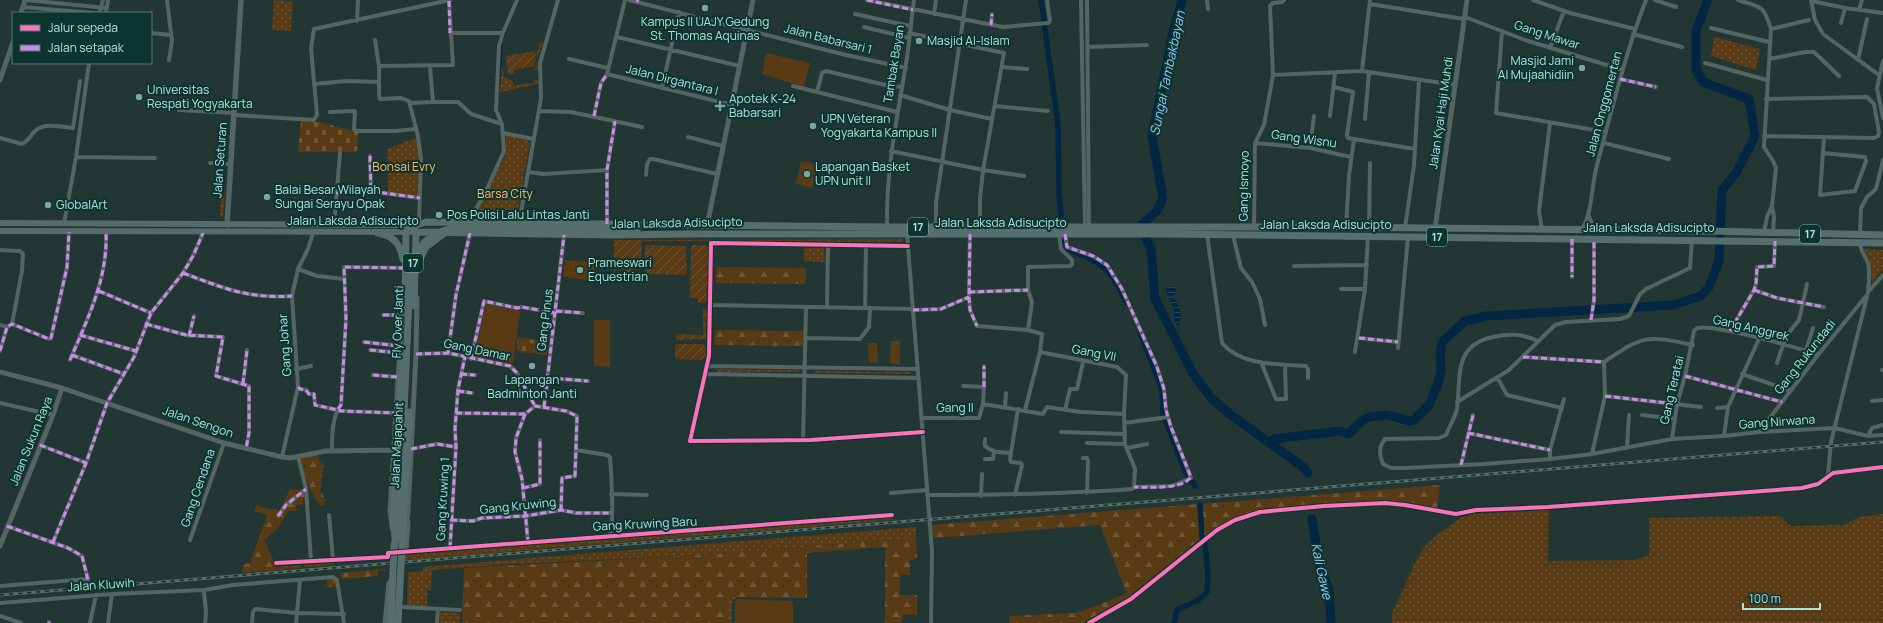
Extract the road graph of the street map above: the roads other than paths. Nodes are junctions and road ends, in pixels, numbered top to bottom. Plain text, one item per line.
1 (25, 0) edge
2 (103, 0) edge
3 (108, 0) edge
4 (167, 0) edge
5 (241, 0) edge
6 (358, 0) edge
7 (450, 0) edge
8 (517, 0) edge
9 (558, 0) edge
10 (625, 0) edge
11 (629, 0) edge
12 (753, 0) edge
13 (867, 0) edge
14 (914, 0) edge
15 (936, 0) edge
16 (966, 0) edge
17 (1047, 0) edge
18 (1081, 0) edge
19 (1087, 0) edge
20 (1207, 0) edge
21 (1284, 0) edge
22 (1467, 0) edge
23 (1533, 0) edge
24 (1646, 0) edge
25 (1655, 0) edge
26 (1738, 0) edge
27 (1862, 0) edge
28 (637, 1) edge
29 (1812, 1) edge
30 (1370, 2) edge
31 (1546, 2) edge
32 (23, 7) junction
33 (101, 7) junction
34 (1676, 7) dead end
35 (107, 8) junction
36 (1845, 8) junction
37 (1208, 9) dead end
38 (913, 10) junction
39 (1859, 10) junction
40 (1564, 11) junction
41 (21, 12) edge
42 (73, 12) edge
43 (99, 12) edge
44 (106, 12) edge
45 (679, 12) junction
46 (1883, 13) edge
47 (855, 14) dead end
48 (934, 14) junction
49 (992, 14) dead end
50 (1081, 17) junction
51 (1087, 17) junction
52 (1464, 18) junction
53 (1867, 19) dead end
54 (963, 20) junction
55 (1809, 20) dead end
56 (357, 21) junction
57 (1841, 23) dead end
58 (991, 25) junction
59 (910, 26) junction
60 (864, 27) dead end
61 (1711, 28) dead end
62 (1634, 29) junction
63 (1771, 29) junction
64 (747, 30) junction
65 (1502, 31) junction
66 (152, 33) edge
67 (450, 33) junction
68 (503, 33) junction
69 (1633, 34) junction
70 (171, 35) junction
71 (909, 35) junction
72 (617, 37) junction
73 (375, 40) dead end
74 (1769, 42) junction
75 (960, 43) junction
76 (12, 45) edge
77 (1147, 45) dead end
78 (1087, 47) junction
79 (1682, 47) dead end
80 (1550, 48) junction
81 (670, 50) junction
82 (1081, 52) junction
83 (1087, 52) junction
84 (568, 59) dead end
85 (1769, 59) junction
86 (169, 60) dead end
87 (1858, 60) junction
88 (1883, 61) edge
89 (1705, 63) dead end
90 (89, 64) edge
91 (379, 66) junction
92 (430, 66) junction
93 (740, 66) junction
94 (1002, 67) junction
95 (608, 68) junction
96 (906, 68) junction
97 (1027, 69) dead end
98 (1623, 70) junction
99 (1362, 71) junction
100 (1369, 72) junction
101 (1335, 73) junction
102 (607, 74) junction
103 (1273, 75) junction
104 (1879, 75) junction
105 (1839, 76) dead end
106 (1620, 79) junction
107 (0, 80) edge
108 (1420, 80) junction
109 (1767, 80) junction
110 (80, 81) dead end
111 (378, 82) junction
112 (314, 84) junction
113 (1082, 84) junction
114 (1088, 84) junction
115 (1455, 85) junction
116 (793, 86) dead end
117 (902, 86) junction
118 (1334, 87) junction
119 (1656, 87) dead end
120 (662, 88) junction
121 (817, 92) junction
122 (900, 95) junction
123 (1766, 99) junction
124 (433, 102) junction
125 (410, 103) junction
126 (732, 105) junction
127 (995, 106) junction
128 (179, 110) dead end
129 (950, 110) junction
130 (539, 111) junction
131 (1048, 111) dead end
132 (330, 112) dead end
133 (897, 112) junction
134 (234, 114) junction
135 (594, 116) junction
136 (1314, 116) dead end
137 (1330, 116) dead end
138 (1883, 118) edge
139 (992, 119) junction
140 (1365, 119) dead end
141 (615, 122) junction
142 (1550, 123) junction
143 (502, 124) junction
144 (642, 127) dead end
145 (415, 129) junction
146 (503, 132) junction
147 (1606, 132) junction
148 (1764, 136) junction
149 (688, 137) dead end
150 (1824, 137) junction
151 (0, 138) edge
152 (534, 139) junction
153 (1354, 139) junction
154 (1255, 143) junction
155 (1604, 143) junction
156 (723, 146) junction
157 (1310, 148) junction
158 (1415, 149) junction
159 (891, 151) junction
160 (340, 153) dead end
161 (1823, 153) junction
162 (370, 156) dead end
163 (76, 157) junction
164 (1351, 157) junction
165 (155, 158) dead end
166 (1669, 159) dead end
167 (1883, 160) edge
168 (942, 162) junction
169 (210, 163) dead end
170 (1370, 163) dead end
171 (230, 164) junction
172 (1086, 166) junction
173 (607, 170) junction
174 (984, 170) junction
175 (528, 172) junction
176 (717, 174) junction
177 (646, 175) dead end
178 (1024, 176) dead end
179 (336, 193) junction
180 (371, 193) junction
181 (420, 198) junction
182 (1772, 206) junction
183 (1588, 216) junction
184 (469, 222) junction
185 (0, 223) edge
186 (508, 223) junction
187 (521, 223) junction
188 (64, 224) junction
189 (111, 224) junction
190 (118, 224) junction
191 (607, 224) junction
192 (227, 225) junction
193 (307, 225) junction
194 (334, 225) junction
195 (417, 225) junction
196 (688, 226) junction
197 (707, 226) junction
198 (887, 227) junction
199 (936, 227) junction
200 (980, 227) junction
201 (1087, 227) junction
202 (1254, 228) junction
203 (1346, 228) junction
204 (1369, 228) junction
205 (1405, 228) junction
206 (1435, 228) junction
207 (1129, 230) junction
208 (1163, 231) junction
209 (1542, 231) junction
210 (1581, 231) junction
211 (1594, 231) junction
212 (1, 232) edge
213 (69, 232) junction
214 (109, 232) junction
215 (118, 232) junction
216 (310, 232) junction
217 (378, 232) junction
218 (406, 232) junction
219 (446, 232) junction
220 (203, 233) junction
221 (470, 233) junction
222 (1764, 233) junction
223 (1773, 233) junction
224 (508, 234) junction
225 (908, 234) junction
226 (970, 234) junction
227 (1062, 234) junction
228 (1206, 234) junction
229 (564, 235) junction
230 (1233, 235) junction
231 (1883, 235) edge
232 (1368, 236) junction
233 (1408, 237) junction
234 (1572, 239) junction
235 (1692, 239) junction
236 (1860, 239) junction
237 (1594, 240) junction
238 (1775, 241) junction
239 (1883, 243) edge
240 (828, 245) junction
241 (866, 245) junction
242 (908, 246) junction
243 (0, 250) edge
244 (1367, 265) junction
245 (1294, 266) dead end
246 (406, 268) junction
247 (298, 269) junction
248 (415, 269) junction
249 (183, 273) junction
250 (1883, 275) edge
251 (1572, 277) dead end
252 (344, 279) junction
253 (1807, 284) dead end
254 (405, 286) junction
255 (415, 286) junction
256 (1365, 288) junction
257 (1341, 289) dead end
258 (1028, 290) junction
259 (1754, 290) junction
260 (99, 291) junction
261 (969, 292) junction
262 (1868, 293) junction
263 (292, 296) junction
264 (969, 297) junction
265 (1804, 303) junction
266 (710, 305) junction
267 (827, 307) junction
268 (1824, 307) dead end
269 (806, 308) junction
270 (868, 308) junction
271 (913, 309) junction
272 (555, 312) junction
273 (151, 313) junction
274 (583, 313) dead end
275 (383, 315) dead end
276 (401, 315) junction
277 (194, 316) dead end
278 (1591, 320) junction
279 (0, 324) edge
280 (12, 324) junction
281 (146, 324) junction
282 (1265, 325) dead end
283 (7, 327) junction
284 (1813, 328) dead end
285 (1028, 330) junction
286 (1730, 332) junction
287 (80, 335) junction
288 (189, 336) junction
289 (805, 338) junction
290 (1359, 338) junction
291 (1759, 339) junction
292 (1538, 341) junction
293 (364, 342) dead end
294 (1398, 342) junction
295 (1692, 345) junction
296 (1783, 345) junction
297 (400, 346) junction
298 (1398, 348) dead end
299 (247, 350) dead end
300 (370, 350) dead end
301 (1806, 350) junction
302 (0, 351) edge
303 (136, 351) junction
304 (1040, 352) junction
305 (1355, 352) dead end
306 (400, 353) junction
307 (448, 353) junction
308 (416, 354) junction
309 (1818, 355) junction
310 (1523, 357) junction
311 (465, 358) junction
312 (471, 359) junction
313 (1083, 362) junction
314 (1261, 362) junction
315 (1604, 362) junction
316 (1777, 362) dead end
317 (1285, 365) junction
318 (311, 366) dead end
319 (707, 366) junction
320 (984, 366) dead end
321 (805, 368) junction
322 (296, 369) junction
323 (918, 369) junction
324 (0, 372) edge
325 (124, 374) junction
326 (461, 374) junction
327 (705, 374) junction
328 (1742, 374) junction
329 (373, 375) dead end
330 (475, 376) dead end
331 (805, 376) junction
332 (1685, 376) junction
333 (398, 377) junction
334 (1497, 377) junction
335 (548, 378) junction
336 (918, 378) junction
337 (1308, 378) dead end
338 (588, 381) dead end
339 (243, 384) junction
340 (963, 386) dead end
341 (298, 387) junction
342 (984, 387) junction
343 (62, 388) junction
344 (1735, 389) junction
345 (458, 391) junction
346 (1790, 391) junction
347 (472, 393) dead end
348 (1006, 393) dead end
349 (397, 396) junction
350 (1605, 396) junction
351 (414, 397) junction
352 (1564, 399) dead end
353 (1883, 400) edge
354 (1872, 401) dead end
355 (1458, 402) junction
356 (1782, 402) junction
357 (107, 403) junction
358 (0, 404) edge
359 (983, 404) junction
360 (1677, 404) junction
361 (535, 406) junction
362 (544, 407) junction
363 (1005, 407) junction
364 (1701, 407) dead end
365 (1728, 407) junction
366 (1562, 408) junction
367 (1717, 408) dead end
368 (338, 409) junction
369 (1018, 409) junction
370 (1025, 410) junction
371 (1066, 410) junction
372 (396, 413) junction
373 (456, 413) junction
374 (525, 414) junction
375 (1124, 414) junction
376 (53, 415) junction
377 (1474, 415) dead end
378 (1629, 415) dead end
379 (1642, 415) dead end
380 (922, 418) junction
381 (1165, 418) junction
382 (1675, 419) junction
383 (1124, 423) junction
384 (1883, 425) edge
385 (1835, 428) junction
386 (923, 432) junction
387 (1061, 432) dead end
388 (1759, 432) junction
389 (1468, 433) junction
390 (1124, 434) junction
391 (1724, 436) junction
392 (1868, 436) junction
393 (1883, 436) edge
394 (985, 439) dead end
395 (1672, 439) junction
396 (540, 440) dead end
397 (803, 441) junction
398 (224, 443) junction
399 (1087, 443) dead end
400 (1147, 444) dead end
401 (40, 445) junction
402 (1126, 446) junction
403 (456, 447) junction
404 (1627, 447) junction
405 (246, 449) junction
406 (411, 449) junction
407 (332, 450) junction
408 (393, 450) junction
409 (576, 450) junction
410 (1550, 450) junction
411 (994, 452) junction
412 (1010, 452) junction
413 (1592, 454) junction
414 (298, 456) junction
415 (282, 458) junction
416 (1083, 458) dead end
417 (985, 459) dead end
418 (1550, 459) junction
419 (86, 463) junction
420 (1461, 465) junction
421 (1883, 467) edge
422 (982, 474) dead end
423 (1828, 475) junction
424 (1134, 487) junction
425 (523, 488) junction
426 (306, 489) junction
427 (927, 490) junction
428 (891, 493) dead end
429 (1087, 493) junction
430 (611, 494) junction
431 (647, 495) dead end
432 (927, 495) junction
433 (1015, 495) junction
434 (981, 496) junction
435 (400, 503) joint
436 (561, 510) junction
437 (390, 511) junction
438 (408, 512) junction
439 (612, 513) junction
440 (329, 515) dead end
441 (892, 515) dead end
442 (278, 516) dead end
443 (526, 516) junction
444 (451, 520) junction
445 (8, 526) junction
446 (609, 536) junction
447 (190, 540) dead end
448 (53, 542) junction
449 (528, 542) junction
450 (0, 546) edge
451 (450, 548) junction
452 (396, 551) junction
453 (406, 552) junction
454 (333, 559) junction
455 (310, 560) junction
456 (276, 563) dead end
457 (300, 580) junction
458 (0, 586) edge
459 (204, 590) junction
460 (112, 594) junction
461 (96, 595) junction
462 (0, 603) edge
463 (385, 607) junction
464 (402, 608) junction
465 (438, 609) junction
466 (460, 610) dead end
467 (297, 613) junction
468 (344, 614) junction
469 (0, 616) edge
470 (21, 623) edge
471 (90, 623) edge
472 (108, 623) edge
473 (205, 623) edge
474 (252, 623) edge
475 (296, 623) edge
476 (344, 623) edge
477 (385, 623) edge
478 (391, 623) edge
479 (398, 623) edge
480 (401, 623) edge
481 (438, 623) edge
482 (931, 623) edge
483 (1089, 623) edge

1 - 32 street
1 - 33 street
2 - 33 street
3 - 35 street
4 - 70 street
5 - 134 main road, Jalan Seturan
6 - 56 street
7 - 56 street
7 - 67 street
8 - 68 street
9 - 130 street
10 - 72 street
11 - 28 street, Jalan Babarsari 1
12 - 64 street
13 - 38 street
14 - 38 street, Tambak Bayan
15 - 48 street
16 - 54 street
17 - 58 street
18 - 50 street
19 - 51 street
20 - 37 street
21 - 103 street, Gang Ismoyo
22 - 52 street, Jalan Kyai Haji Muhdi
23 - 31 street
24 - 62 street, Jalan Onggomertan
25 - 34 street
26 - 63 street
27 - 39 street
28 - 45 street, Jalan Babarsari 1
29 - 36 street
29 - 87 street
30 - 52 street, Gang Mawar
30 - 99 street
31 - 40 street
32 - 41 street
32 - 42 street
33 - 35 street
33 - 43 street
35 - 44 street
36 - 39 street
36 - 57 street
38 - 48 street
38 - 59 street, Tambak Bayan
39 - 46 street
40 - 62 street
40 - 80 street
45 - 64 street, Jalan Babarsari 1
45 - 81 street
47 - 59 street
48 - 54 street
49 - 58 street
50 - 51 street
50 - 82 street
51 - 78 street
52 - 65 street, Gang Mawar
52 - 115 street, Jalan Kyai Haji Muhdi
53 - 87 street
54 - 58 street
54 - 75 street
55 - 63 street
56 - 112 street
59 - 71 street, Tambak Bayan
60 - 71 street
61 - 74 street
62 - 69 street, Jalan Onggomertan
63 - 74 street
64 - 93 street
64 - 96 street, Jalan Babarsari 1
65 - 80 street, Gang Mawar
65 - 142 street
66 - 70 street
67 - 68 street
67 - 92 street
68 - 143 street
69 - 79 street
69 - 98 street, Jalan Onggomertan
70 - 86 street
71 - 75 street
71 - 96 street, Tambak Bayan
72 - 81 street
72 - 95 street
73 - 91 street
74 - 85 street
75 - 94 street
75 - 129 street
76 - 107 street
77 - 78 street
78 - 83 street
80 - 98 street, Gang Mawar
81 - 93 street
81 - 120 street
82 - 83 street
82 - 113 street
83 - 114 street
84 - 95 street
85 - 105 street
85 - 109 street
87 - 104 street
88 - 104 street
89 - 109 street
90 - 163 street
91 - 92 street
91 - 111 street
92 - 124 street
93 - 126 street
94 - 97 street
94 - 127 street
95 - 102 street
96 - 117 street, Tambak Bayan
98 - 106 street, Jalan Onggomertan
99 - 100 street
99 - 101 street
100 - 108 street
100 - 140 street
101 - 103 street
101 - 118 street
102 - 120 street, Jalan Dirgantara I
102 - 135 street
103 - 154 street, Gang Ismoyo
104 - 138 street
106 - 119 street
106 - 147 street, Jalan Onggomertan
108 - 115 street
108 - 158 street
109 - 123 street
110 - 151 street
111 - 112 street
111 - 125 street
112 - 134 street
113 - 114 street
113 - 172 street
114 - 172 street
115 - 206 street, Jalan Kyai Haji Muhdi
116 - 121 street
117 - 121 street
117 - 122 street, Tambak Bayan
118 - 137 street
118 - 153 street
120 - 126 street, Jalan Dirgantara I
121 - 133 street
122 - 129 street
122 - 133 street, Tambak Bayan
123 - 148 street
123 - 150 street
124 - 125 street
124 - 143 street
125 - 145 street
126 - 156 street
127 - 131 street
127 - 139 street
128 - 134 street
129 - 139 street
129 - 168 street
130 - 135 street
130 - 152 street
132 - 145 street
133 - 159 street, Tambak Bayan
134 - 171 main road, Jalan Seturan
135 - 141 street
136 - 157 street
139 - 174 street
141 - 144 street
141 - 173 street
142 - 147 street
142 - 209 street
143 - 146 street
145 - 181 street
146 - 152 street
146 - 184 street
147 - 155 street, Jalan Onggomertan
148 - 150 street
148 - 182 street
149 - 156 street
150 - 161 street
152 - 175 street
153 - 158 street
153 - 164 street
154 - 157 street, Gang Wisnu
154 - 202 street, Gang Ismoyo
155 - 166 street
155 - 183 street, Jalan Onggomertan
156 - 176 street
157 - 164 street, Gang Wisnu
158 - 205 street
159 - 168 street
159 - 198 street, Tambak Bayan
160 - 179 street
161 - 161 street
162 - 180 street
163 - 165 street
163 - 188 street
164 - 203 street
167 - 236 street
168 - 174 street
168 - 199 street
169 - 171 street
170 - 204 street
171 - 192 main road, Jalan Seturan
172 - 201 street
173 - 175 street
173 - 191 street
174 - 178 street
174 - 200 street
175 - 187 street
176 - 177 street
176 - 197 street
179 - 180 street
179 - 194 street
180 - 181 street
181 - 195 street
182 - 222 street
182 - 223 street
183 - 210 street, Jalan Onggomertan
183 - 211 street
184 - 186 highway, Jalan Laksda Adisucipto / 17
184 - 195 highway, Jalan Laksda Adisucipto / 17
185 - 188 main road, Jalan Laksda Adisucipto
186 - 187 highway, Jalan Laksda Adisucipto / 17
186 - 224 highway
187 - 191 highway, Jalan Laksda Adisucipto / 17
188 - 189 main road, Jalan Laksda Adisucipto
189 - 190 main road, Jalan Laksda Adisucipto
189 - 214 main road
190 - 192 main road, Jalan Laksda Adisucipto
190 - 215 main road
191 - 196 highway, Jalan Laksda Adisucipto / 17
192 - 193 main road, Jalan Laksda Adisucipto
193 - 194 main road, Jalan Laksda Adisucipto
193 - 216 main road
194 - 195 main road, Jalan Laksda Adisucipto
194 - 195 main road, Jalan Laksda Adisucipto
195 - 218 highway
195 - 219 highway, Jalan Laksda Adisucipto / 17
195 - 248 highway, 17
196 - 197 highway, Jalan Laksda Adisucipto / 17
196 - 435 highway, Fly Over Janti / 17, bridge
197 - 198 highway, Jalan Laksda Adisucipto / 17
198 - 199 highway, Jalan Laksda Adisucipto / 17
199 - 200 highway, Jalan Laksda Adisucipto / 17
200 - 201 highway, Jalan Laksda Adisucipto / 17
201 - 207 highway, Jalan Laksda Adisucipto / 17
202 - 203 highway, Jalan Laksda Adisucipto / 17
202 - 208 highway, Jalan Laksda Adisucipto / 17
203 - 204 highway, Jalan Laksda Adisucipto / 17
204 - 205 highway, Jalan Laksda Adisucipto / 17
205 - 206 highway, Jalan Laksda Adisucipto / 17
206 - 209 highway, Jalan Laksda Adisucipto / 17
207 - 208 highway, Jalan Laksda Adisucipto / 17
207 - 227 highway, Jalan Laksda Adisucipto / 17
208 - 228 highway, Jalan Laksda Adisucipto / 17
209 - 210 highway, Jalan Laksda Adisucipto / 17
210 - 211 highway, Jalan Laksda Adisucipto / 17
211 - 222 highway, Jalan Laksda Adisucipto / 17
212 - 213 main road, Jalan Laksda Adisucipto
213 - 214 main road, Jalan Laksda Adisucipto
213 - 280 street
214 - 215 main road, Jalan Laksda Adisucipto
214 - 260 street
215 - 220 main road, Jalan Laksda Adisucipto
216 - 217 main road, Jalan Laksda Adisucipto
216 - 220 main road, Jalan Laksda Adisucipto
216 - 247 street, Gang Johar
217 - 218 main road, Jalan Laksda Adisucipto
217 - 246 highway
218 - 246 highway, Jalan Majapahit / 17
219 - 221 highway, Jalan Laksda Adisucipto / 17
219 - 248 highway, 17
220 - 249 street
221 - 224 highway, Jalan Laksda Adisucipto / 17
221 - 307 street
222 - 223 highway, Jalan Laksda Adisucipto / 17
223 - 236 highway, Jalan Laksda Adisucipto / 17
224 - 229 highway, Jalan Laksda Adisucipto / 17
225 - 226 highway, Jalan Laksda Adisucipto / 17
225 - 229 highway, Jalan Laksda Adisucipto / 17
225 - 242 street
226 - 227 highway, Jalan Laksda Adisucipto / 17
226 - 261 street
227 - 258 street
227 - 381 street
228 - 230 highway, Jalan Laksda Adisucipto / 17
228 - 314 street
229 - 272 street, Gang Pinus
230 - 232 highway, Jalan Laksda Adisucipto / 17
230 - 282 street
231 - 236 highway, Jalan Laksda Adisucipto / 17
232 - 233 highway, Jalan Laksda Adisucipto / 17
232 - 244 street
233 - 234 highway, Jalan Laksda Adisucipto / 17
233 - 294 street
234 - 237 highway, Jalan Laksda Adisucipto / 17
234 - 251 street
235 - 237 highway, Jalan Laksda Adisucipto / 17
235 - 238 highway, Jalan Laksda Adisucipto / 17
235 - 278 street
236 - 238 highway, Jalan Laksda Adisucipto / 17
236 - 239 highway, Jalan Laksda Adisucipto / 17
236 - 262 street
237 - 278 street
238 - 259 street
240 - 241 street
240 - 266 street
240 - 267 street
241 - 242 street
241 - 270 street
242 - 271 street
243 - 280 street
244 - 245 street
244 - 256 street
246 - 252 street
246 - 254 highway, Jalan Majapahit / 17
247 - 252 street
247 - 263 street, Gang Johar
248 - 255 highway, Jalan Majapahit / 17
249 - 263 street
249 - 273 street
250 - 262 street, Gang Rukundadi
252 - 368 street
253 - 265 street
254 - 276 street
254 - 452 highway, Jalan Majapahit / 17, bridge
255 - 308 street
255 - 479 highway, Jalan Majapahit / 17, bridge
256 - 257 street
256 - 290 street
258 - 261 street
258 - 285 street
259 - 265 street
259 - 286 street
260 - 273 street
260 - 287 street
261 - 264 street
262 - 309 street, Gang Rukundadi
262 - 385 street
263 - 322 street, Gang Johar
264 - 271 street
264 - 285 street
265 - 268 street
265 - 296 street
266 - 269 street
266 - 319 street
267 - 269 street
267 - 270 street
269 - 289 street
270 - 271 street
270 - 289 street
271 - 323 street
272 - 274 street
272 - 312 street
272 - 335 street, Gang Pinus
273 - 281 street
275 - 276 street
276 - 297 street
277 - 288 street
278 - 292 street
279 - 283 street
280 - 283 street
281 - 288 street
281 - 303 street
283 - 302 street
284 - 301 street
285 - 304 street
286 - 291 street, Gang Anggrek
286 - 295 street, Gang Anggrek
287 - 303 street
287 - 325 street
288 - 339 street
289 - 321 street
290 - 294 street
290 - 305 street
291 - 296 street, Gang Anggrek
291 - 328 street
292 - 310 street
292 - 355 street
293 - 297 street
294 - 298 street
295 - 315 street
295 - 332 street, Gang Teratai
296 - 301 street, Gang Anggrek
296 - 316 street
297 - 306 street
299 - 339 street
300 - 306 street
301 - 309 street, Gang Anggrek
303 - 325 street
304 - 313 street, Gang VII
304 - 370 street
306 - 333 street
307 - 308 street, Gang Damar
307 - 311 street, Gang Damar
308 - 351 street
309 - 346 street, Gang Rukundadi
310 - 315 street
310 - 334 street
311 - 312 street, Gang Damar
311 - 326 street
312 - 361 street, Gang Damar
313 - 371 street
313 - 375 street, Gang VII
314 - 317 street
314 - 317 street
315 - 350 street
317 - 337 street
318 - 322 street
319 - 321 street
319 - 327 street
320 - 342 street
321 - 323 street
321 - 331 street
322 - 341 street, Gang Johar
323 - 336 street
324 - 343 street, Jalan Sengon
325 - 357 street
326 - 330 street
326 - 345 street
327 - 331 street
327 - 397 street
328 - 344 street
328 - 346 street
329 - 333 street
331 - 336 street
331 - 397 street
332 - 344 street
332 - 360 street, Gang Teratai
333 - 349 street
334 - 355 street
334 - 366 street
335 - 338 street
335 - 362 street, Gang Pinus
336 - 380 street
339 - 405 street
340 - 342 street
341 - 368 street
341 - 415 street, Gang Johar
342 - 359 street
343 - 357 street, Jalan Sengon
343 - 376 street, Jalan Sukun Raya
344 - 356 street
344 - 365 street
345 - 347 street
345 - 373 street
346 - 356 street, Gang Rukundadi
348 - 363 street
349 - 351 street
349 - 372 street
350 - 360 street
350 - 413 street
351 - 406 street
352 - 366 street
353 - 354 street
355 - 420 street, Gang Nirwana
356 - 388 street, Gang Rukundadi
357 - 398 street, Jalan Sengon
357 - 419 street
358 - 376 street
359 - 363 street, Gang II
359 - 380 street, Gang II
360 - 364 street
360 - 382 street, Gang Teratai
361 - 362 street
361 - 374 street
362 - 409 street
363 - 369 street, Gang II
365 - 367 street
365 - 391 street
366 - 410 street
368 - 372 street
368 - 407 street
369 - 370 street, Gang II
369 - 412 street
370 - 371 street, Gang II
371 - 375 street
372 - 408 street
373 - 374 street
373 - 403 street
374 - 425 street
375 - 383 street
376 - 401 street, Jalan Sukun Raya
377 - 389 street
378 - 404 street
379 - 382 street
380 - 386 street
381 - 383 street
381 - 424 street
382 - 395 street, Gang Teratai
383 - 390 street
384 - 392 street
385 - 388 street, Gang Nirwana
385 - 392 street, Gang Nirwana
385 - 423 street
386 - 397 street
386 - 427 street
387 - 390 street
388 - 391 street, Gang Nirwana
389 - 410 street
389 - 420 street
390 - 402 street
391 - 395 street, Gang Nirwana
392 - 393 street, Gang Nirwana
394 - 411 street
395 - 404 street, Gang Nirwana
396 - 425 street
398 - 405 street, Jalan Sengon
398 - 447 street, Gang Cendana
399 - 402 street
400 - 402 street
401 - 419 street
401 - 445 street, Jalan Sukun Raya
402 - 424 street
403 - 406 street, Gang Kruwing 1
403 - 444 street, Gang Kruwing 1
404 - 413 street, Gang Nirwana
405 - 415 street, Jalan Sengon
406 - 438 street
407 - 408 street, Jalan Sengon
407 - 414 street, Jalan Sengon
408 - 437 street
409 - 430 street
409 - 436 street
410 - 418 street
411 - 412 street
411 - 417 street
412 - 433 street
413 - 418 street, Gang Nirwana
414 - 415 street, Jalan Sengon
414 - 426 street
416 - 429 street
418 - 420 street, Gang Nirwana
419 - 448 street
421 - 423 street
422 - 434 street
423 - 483 street
424 - 429 street
425 - 443 street
426 - 442 street
426 - 455 street
427 - 428 street
427 - 432 street
429 - 433 street
430 - 431 street
430 - 439 street
432 - 434 street
432 - 482 street
433 - 434 street
435 - 452 highway, Jalan Majapahit / 17, bridge
436 - 439 street, Gang Kruwing
436 - 443 street, Gang Kruwing
437 - 438 street
437 - 452 street
438 - 452 street
438 - 453 street
439 - 446 street
440 - 454 street
441 - 446 street, Gang Kruwing Baru
443 - 444 street, Gang Kruwing
443 - 449 street
444 - 451 street, Gang Kruwing 1
445 - 448 street
445 - 450 street, Jalan Sukun Raya
446 - 449 street, Gang Kruwing Baru
448 - 458 street
449 - 451 street, Gang Kruwing Baru
451 - 453 street, Gang Kruwing Baru
452 - 453 street, Gang Kruwing Baru
452 - 454 street, Gang Kruwing Baru
452 - 478 highway, Jalan Majapahit / 17, bridge
454 - 455 street
455 - 456 street
457 - 459 street, Jalan Kluwih
457 - 467 street
457 - 468 street
459 - 460 street, Jalan Kluwih
459 - 473 street
460 - 461 street, Jalan Kluwih
460 - 472 street
461 - 462 street, Jalan Kluwih
461 - 471 street
463 - 464 street
463 - 464 street
463 - 477 street
464 - 465 street
464 - 480 street
465 - 466 street
465 - 481 street
467 - 468 street
467 - 474 street
467 - 475 street
468 - 476 street
469 - 470 street

